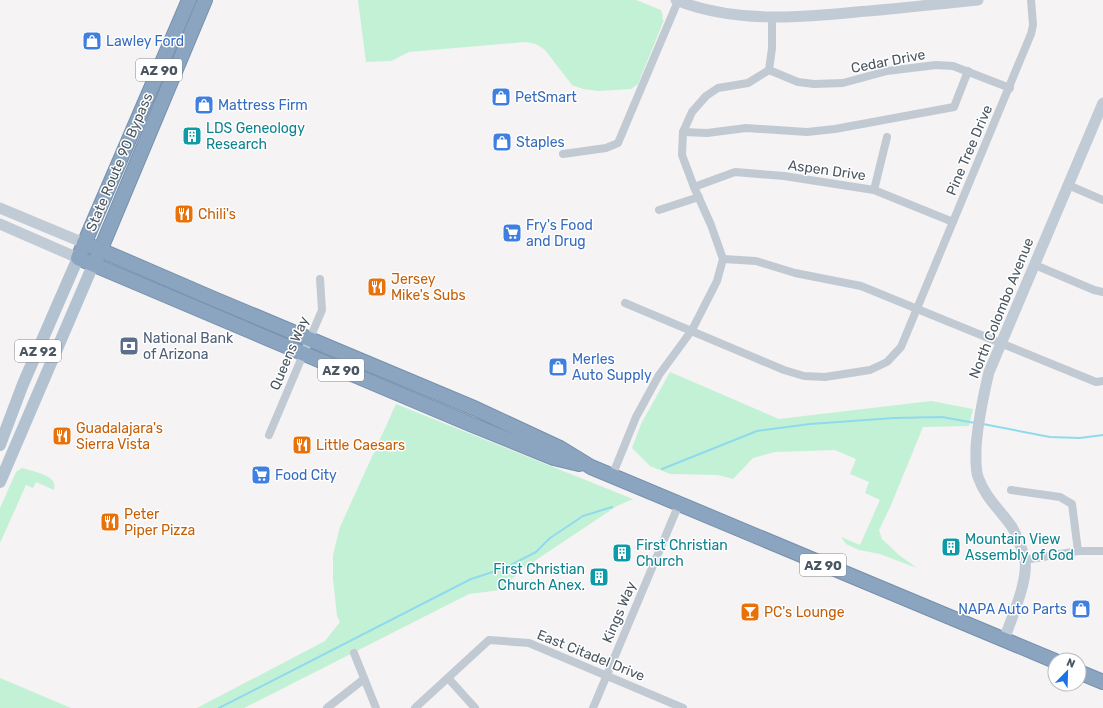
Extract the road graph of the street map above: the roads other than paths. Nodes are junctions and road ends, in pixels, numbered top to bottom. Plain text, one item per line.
1 (190, 0) edge
2 (205, 0) edge
3 (978, 0) edge
4 (1031, 0) edge
5 (677, 1) edge
6 (772, 17) junction
7 (769, 70) junction
8 (968, 71) junction
9 (1010, 88) junction
10 (1103, 103) edge
11 (683, 132) junction
12 (887, 137) dead end
13 (563, 154) dead end
14 (1068, 186) junction
15 (694, 187) junction
16 (874, 190) junction
17 (699, 197) junction
18 (1103, 200) edge
19 (0, 208) edge
20 (659, 210) dead end
21 (953, 222) junction
22 (0, 224) edge
23 (84, 243) junction
24 (100, 249) junction
25 (78, 258) junction
26 (723, 259) junction
27 (94, 265) junction
28 (1035, 265) junction
29 (320, 279) dead end
30 (1103, 292) edge
31 (625, 303) dead end
32 (918, 308) junction
33 (692, 330) junction
34 (310, 339) junction
35 (1001, 343) junction
36 (303, 354) junction
37 (1103, 381) edge
38 (269, 435) dead end
39 (0, 445) edge
40 (591, 467) junction
41 (612, 476) junction
42 (0, 482) edge
43 (1011, 490) dead end
44 (679, 504) junction
45 (1078, 551) junction
46 (1103, 551) edge
47 (1025, 560) junction
48 (1004, 640) junction
49 (354, 653) dead end
50 (1047, 658) edge
51 (606, 675) junction
52 (1087, 675) edge
53 (448, 678) junction
54 (364, 679) junction
55 (1103, 682) edge
56 (327, 708) edge
57 (376, 708) edge
58 (415, 708) edge
59 (475, 708) edge
60 (593, 708) edge
61 (683, 708) edge

1 - 23 highway, State Route 90 Bypass / AZ 90
2 - 24 highway, State Route 90 Bypass / AZ 90
3 - 6 street
4 - 9 street, Pine Tree Drive
5 - 6 street
5 - 13 street
6 - 7 street
7 - 8 street, Cedar Drive
7 - 11 street
8 - 9 street, Cedar Drive
8 - 11 street
9 - 21 street, Pine Tree Drive
10 - 14 street, North Colombo Avenue
11 - 15 street
12 - 16 street
14 - 18 street
14 - 28 street, North Colombo Avenue
15 - 16 street, Aspen Drive
15 - 17 street
16 - 21 street, Aspen Drive
17 - 20 street
17 - 26 street
19 - 23 street
21 - 32 street, Pine Tree Drive
22 - 25 street
23 - 24 highway, AZ 90
23 - 25 highway, State Route 90 Bypass / AZ 90
24 - 27 highway, AZ 92
24 - 34 highway, AZ 90
25 - 27 highway, AZ 90
25 - 39 main road, AZ 92
26 - 32 street
26 - 33 street
27 - 36 highway, AZ 90
27 - 42 main road, AZ 92
28 - 30 street
28 - 35 street, North Colombo Avenue
29 - 34 street, Queens Way
31 - 33 street
32 - 33 street, Pine Tree Drive
32 - 35 street
33 - 41 street
34 - 36 street, Queens Way
34 - 40 highway, AZ 90
35 - 37 street
35 - 47 street, North Colombo Avenue
36 - 38 street, Queens Way
36 - 40 highway, AZ 90
40 - 41 highway, AZ 90
41 - 44 highway, AZ 90
43 - 45 street
44 - 48 highway, AZ 90
44 - 51 street, Kings Way
45 - 46 street
45 - 47 street
47 - 48 street, North Colombo Avenue
48 - 50 highway, AZ 90
49 - 54 street
51 - 53 street, East Citadel Drive
51 - 60 street, Kings Way
51 - 61 street, East Citadel Drive
52 - 55 highway
53 - 58 street, East Citadel Drive
53 - 59 street
54 - 56 street
54 - 57 street

